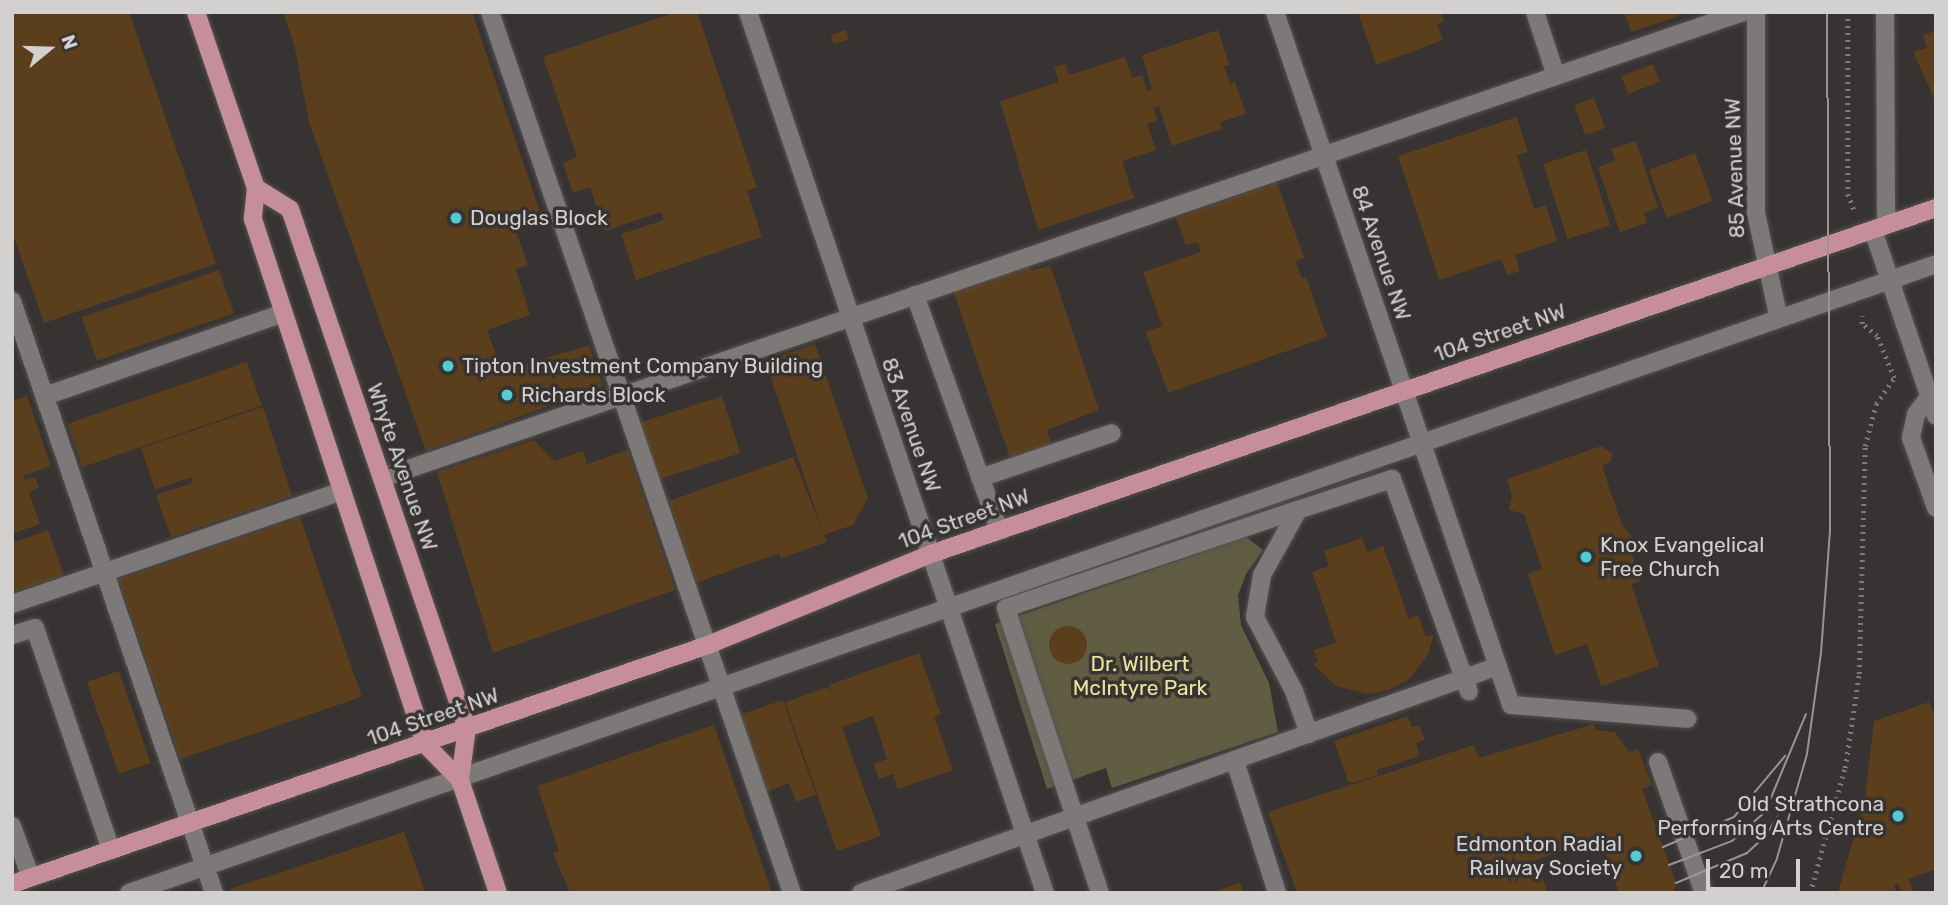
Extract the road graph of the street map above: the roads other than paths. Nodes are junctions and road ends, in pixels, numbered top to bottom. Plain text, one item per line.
1 (197, 12) edge
2 (490, 12) edge
3 (748, 12) edge
4 (1275, 12) edge
5 (1535, 12) edge
6 (1743, 12) edge
7 (1756, 12) edge
8 (1885, 12) edge
9 (1556, 76) junction
10 (1324, 156) junction
11 (256, 188) junction
12 (1936, 208) edge
13 (1879, 228) junction
14 (1936, 264) edge
15 (1765, 267) junction
16 (1889, 281) junction
17 (915, 295) junction
18 (12, 301) edge
19 (283, 313) junction
20 (851, 317) junction
21 (1779, 319) junction
22 (1404, 390) junction
23 (623, 395) junction
24 (45, 396) junction
25 (1929, 397) junction
26 (1936, 416) edge
27 (1112, 433) dead end
28 (1422, 443) junction
29 (382, 478) junction
30 (980, 478) junction
31 (342, 491) junction
32 (1936, 508) edge
33 (1298, 510) junction
34 (999, 530) junction
35 (931, 554) junction
36 (105, 572) junction
37 (12, 604) edge
38 (948, 608) junction
39 (12, 635) edge
40 (708, 645) junction
41 (1498, 667) junction
42 (1466, 685) junction
43 (723, 687) junction
44 (1687, 719) dead end
45 (467, 728) junction
46 (1309, 734) junction
47 (425, 744) junction
48 (1235, 761) junction
49 (1658, 762) dead end
50 (460, 780) junction
51 (1075, 818) junction
52 (190, 824) junction
53 (12, 826) edge
54 (1026, 835) junction
55 (111, 850) junction
56 (205, 867) junction
57 (31, 878) junction
58 (12, 884) edge
59 (128, 893) edge
60 (214, 893) edge
61 (498, 893) edge
62 (793, 893) edge
63 (861, 893) edge
64 (1045, 893) edge
65 (1100, 893) edge
66 (1277, 893) edge
67 (1704, 893) edge

1 - 11 main road, Whyte Avenue NW
2 - 23 street
3 - 20 street, 83 Avenue NW
4 - 10 street, 84 Avenue NW
5 - 9 street
6 - 9 street
7 - 15 street, 85 Avenue NW
8 - 13 street
9 - 10 street
10 - 17 street
10 - 22 street, 84 Avenue NW
11 - 19 main road, Whyte Avenue NW
11 - 29 main road, Whyte Avenue NW
12 - 13 main road, 104 Street NW
13 - 15 main road, 104 Street NW
13 - 16 street
14 - 16 street
15 - 21 street, 85 Avenue NW
15 - 22 main road, 104 Street NW
16 - 21 street
16 - 25 street
17 - 20 street
17 - 30 street
18 - 24 street
19 - 24 street
19 - 31 main road, Whyte Avenue NW
20 - 23 street
20 - 35 street, 83 Avenue NW
21 - 28 street
22 - 28 street, 84 Avenue NW
22 - 34 main road, 104 Street NW
23 - 29 street
23 - 40 street
24 - 36 street
25 - 26 street
25 - 32 street
27 - 30 street
28 - 38 street
28 - 41 street, 84 Avenue NW
29 - 45 main road, Whyte Avenue NW
30 - 34 street
31 - 36 street
31 - 47 main road, Whyte Avenue NW
33 - 42 street
33 - 46 street
33 - 51 street
34 - 35 main road, 104 Street NW
35 - 38 street, 83 Avenue NW
35 - 40 main road, 104 Street NW
36 - 37 street
36 - 52 street
38 - 43 street
38 - 54 street, 83 Avenue NW
39 - 55 street
40 - 43 street
40 - 45 main road, 104 Street NW
41 - 42 street
41 - 44 street, 84 Avenue NW
42 - 46 street
43 - 50 street
43 - 62 street
45 - 47 main road, 104 Street NW
45 - 50 main road, Whyte Avenue NW
46 - 48 street
47 - 50 main road, Whyte Avenue NW
47 - 52 main road, 104 Street NW
48 - 51 street
48 - 66 street
49 - 67 street
50 - 56 street
50 - 61 main road, Whyte Avenue NW
51 - 54 street
51 - 65 street
52 - 55 main road, 104 Street NW
52 - 56 street
53 - 57 street
54 - 63 street
54 - 64 street, 83 Avenue NW
55 - 57 main road, 104 Street NW
56 - 59 street
56 - 60 street
57 - 58 main road, 104 Street NW

